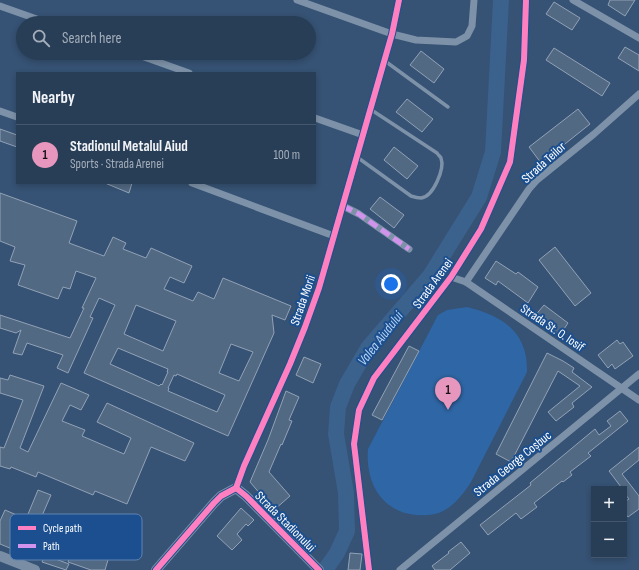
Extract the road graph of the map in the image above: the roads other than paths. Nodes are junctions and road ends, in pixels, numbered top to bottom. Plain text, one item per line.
1 (297, 0) edge
2 (399, 0) edge
3 (474, 0) edge
4 (526, 0) edge
5 (573, 0) edge
6 (0, 6) edge
7 (28, 16) edge
8 (392, 34) junction
9 (639, 38) edge
10 (153, 60) edge
11 (384, 60) junction
12 (186, 72) edge
13 (639, 94) edge
14 (448, 107) dead end
15 (370, 109) junction
16 (0, 111) edge
17 (16, 117) edge
18 (316, 118) edge
19 (363, 135) junction
20 (357, 157) junction
21 (195, 184) edge
22 (343, 206) junction
23 (334, 236) junction
24 (409, 249) dead end
25 (451, 278) junction
26 (466, 282) junction
27 (639, 374) edge
28 (622, 388) junction
29 (639, 400) edge
30 (236, 488) junction
31 (0, 556) edge
32 (35, 570) edge
33 (156, 570) edge
34 (319, 570) edge
35 (369, 570) edge
36 (400, 570) edge

1 - 8 street
2 - 8 street, Strada Morii
3 - 8 street
4 - 25 street, Strada Arenei
5 - 9 street
6 - 7 street
8 - 11 street, Strada Morii
10 - 12 street
11 - 14 lane
11 - 15 street, Strada Morii
13 - 26 street, Strada Teilor
15 - 19 street, Strada Morii
15 - 20 lane
16 - 17 street
18 - 19 street
19 - 20 street, Strada Morii
20 - 22 street, Strada Morii
21 - 23 street
22 - 23 street, Strada Morii
22 - 24 street
23 - 30 street, Strada Morii
25 - 26 street, Strada St. O. Iosif
25 - 35 street, Strada Arenei
26 - 28 street, Strada St. O. Iosif
27 - 28 street, Strada George Coșbuc
28 - 29 street, Strada St. O. Iosif
28 - 36 street, Strada George Coșbuc
30 - 33 main road
30 - 34 main road, Strada Stadionului
31 - 32 main road

